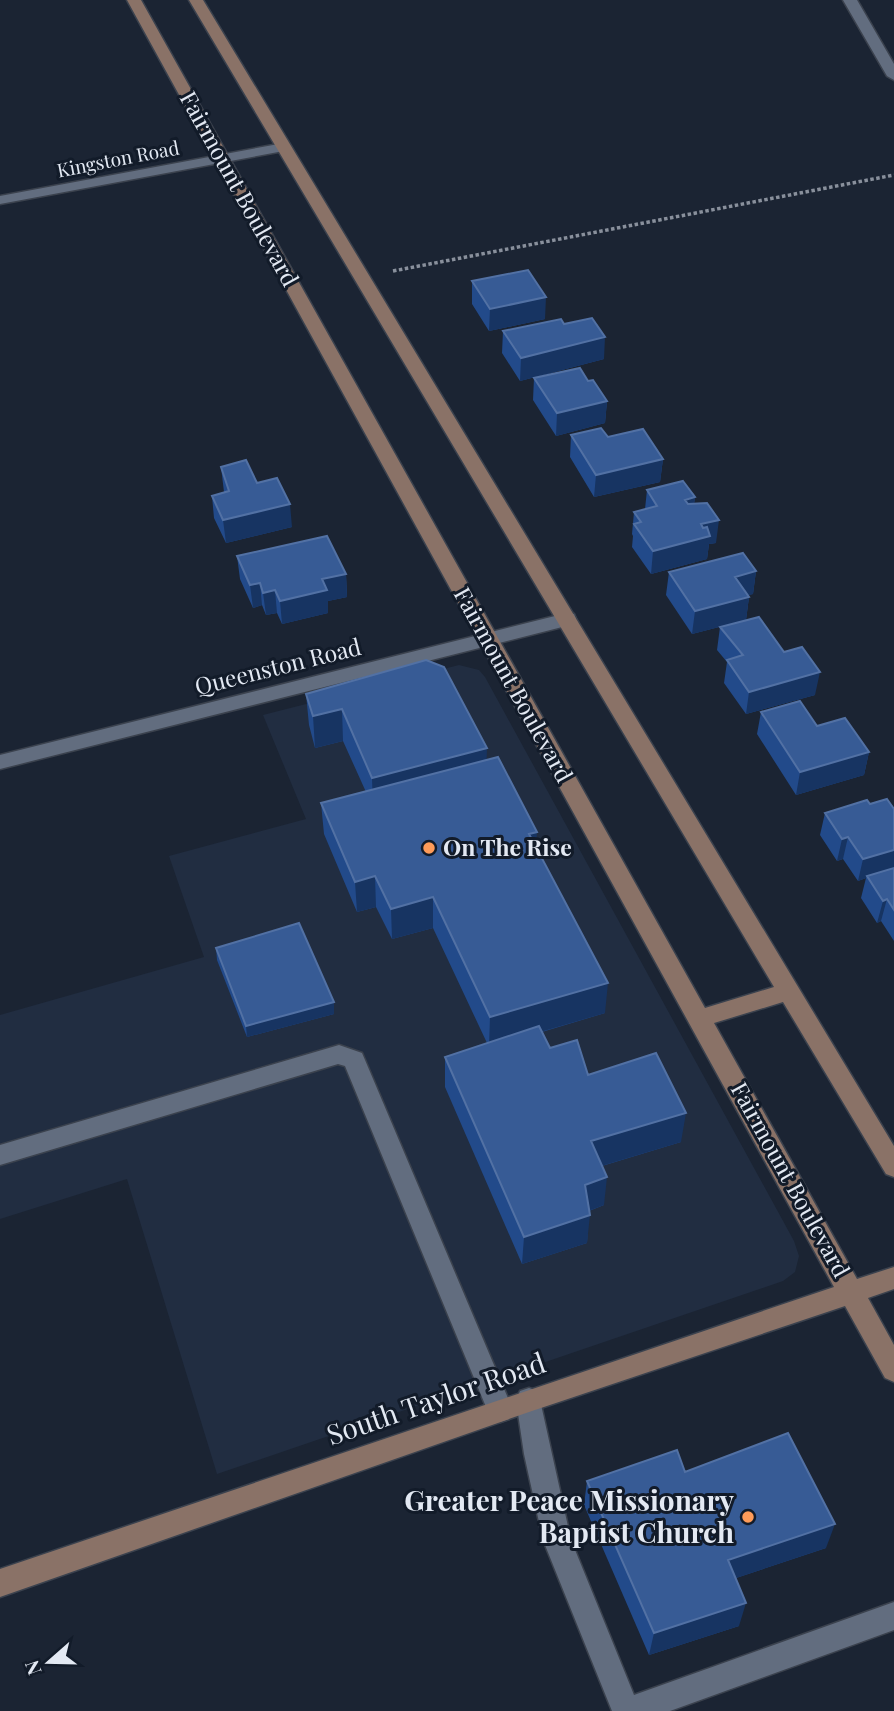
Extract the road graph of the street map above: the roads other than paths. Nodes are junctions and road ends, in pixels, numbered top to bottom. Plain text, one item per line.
1 (134, 0) edge
2 (196, 0) edge
3 (850, 0) edge
4 (894, 76) edge
5 (284, 147) junction
6 (222, 159) junction
7 (0, 200) edge
8 (567, 619) junction
9 (488, 639) junction
10 (0, 762) edge
11 (789, 991) junction
12 (699, 1019) junction
13 (0, 1155) edge
14 (894, 1167) edge
15 (894, 1278) edge
16 (852, 1292) junction
17 (894, 1370) edge
18 (529, 1400) junction
19 (500, 1410) junction
20 (0, 1583) edge
21 (894, 1616) edge
22 (628, 1711) edge

1 - 6 main road, Fairmount Boulevard
2 - 5 main road
3 - 4 street
5 - 6 street, Kingston Road
5 - 8 main road
6 - 7 street, Kingston Road
6 - 9 main road, Fairmount Boulevard
8 - 9 street, Queenston Road
8 - 11 main road
9 - 10 street, Queenston Road
9 - 12 main road, Fairmount Boulevard
11 - 12 main road
11 - 14 main road
12 - 16 main road, Fairmount Boulevard
13 - 19 street
15 - 16 main road, South Taylor Road
16 - 17 main road, Fairmount Boulevard
16 - 18 main road, South Taylor Road
18 - 19 main road, South Taylor Road
18 - 22 street
19 - 20 main road, South Taylor Road
21 - 22 street

